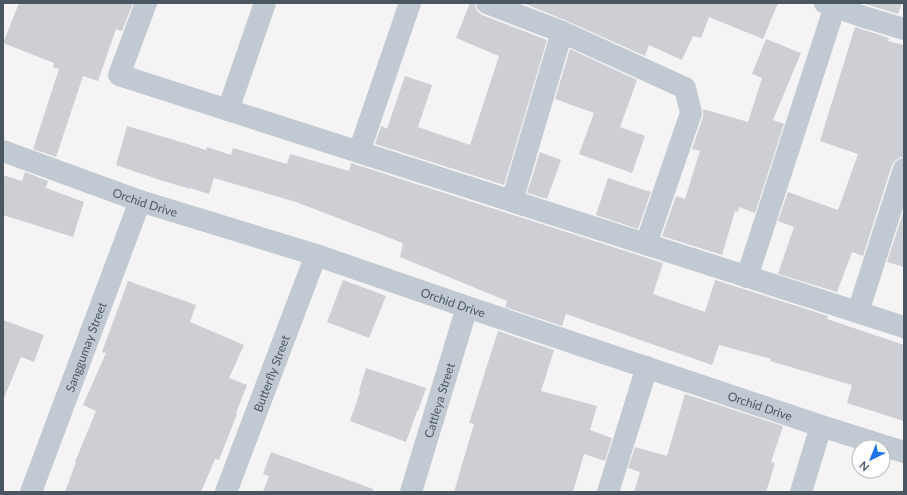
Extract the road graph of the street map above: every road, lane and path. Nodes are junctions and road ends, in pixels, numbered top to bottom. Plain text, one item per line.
1 (146, 3) edge
2 (265, 3) edge
3 (410, 3) edge
4 (487, 3) edge
5 (832, 4) edge
6 (904, 28) edge
7 (562, 32) junction
8 (228, 110) junction
9 (3, 152) edge
10 (359, 152) junction
11 (904, 169) edge
12 (140, 201) junction
13 (512, 201) junction
14 (646, 244) junction
15 (316, 255) junction
16 (747, 277) junction
17 (467, 307) junction
18 (858, 312) junction
19 (904, 327) edge
20 (647, 367) junction
21 (821, 426) junction
22 (904, 452) edge
23 (31, 492) edge
24 (226, 492) edge
25 (411, 492) edge
26 (608, 492) edge
27 (801, 492) edge

1 - 8 street
2 - 8 street
3 - 10 street
4 - 7 street
5 - 6 street
5 - 16 street
7 - 13 street
7 - 14 street
8 - 10 street
9 - 12 street, Orchid Drive
10 - 13 street
11 - 18 street
12 - 15 street, Orchid Drive
12 - 23 street, Sanggumay Street
13 - 14 street
14 - 16 street
15 - 17 street, Orchid Drive
15 - 24 street, Butterfly Street
16 - 18 street
17 - 20 street, Orchid Drive
17 - 25 street, Cattleya Street
18 - 19 street
20 - 21 street, Orchid Drive
20 - 26 street
21 - 22 street, Orchid Drive
21 - 27 street

